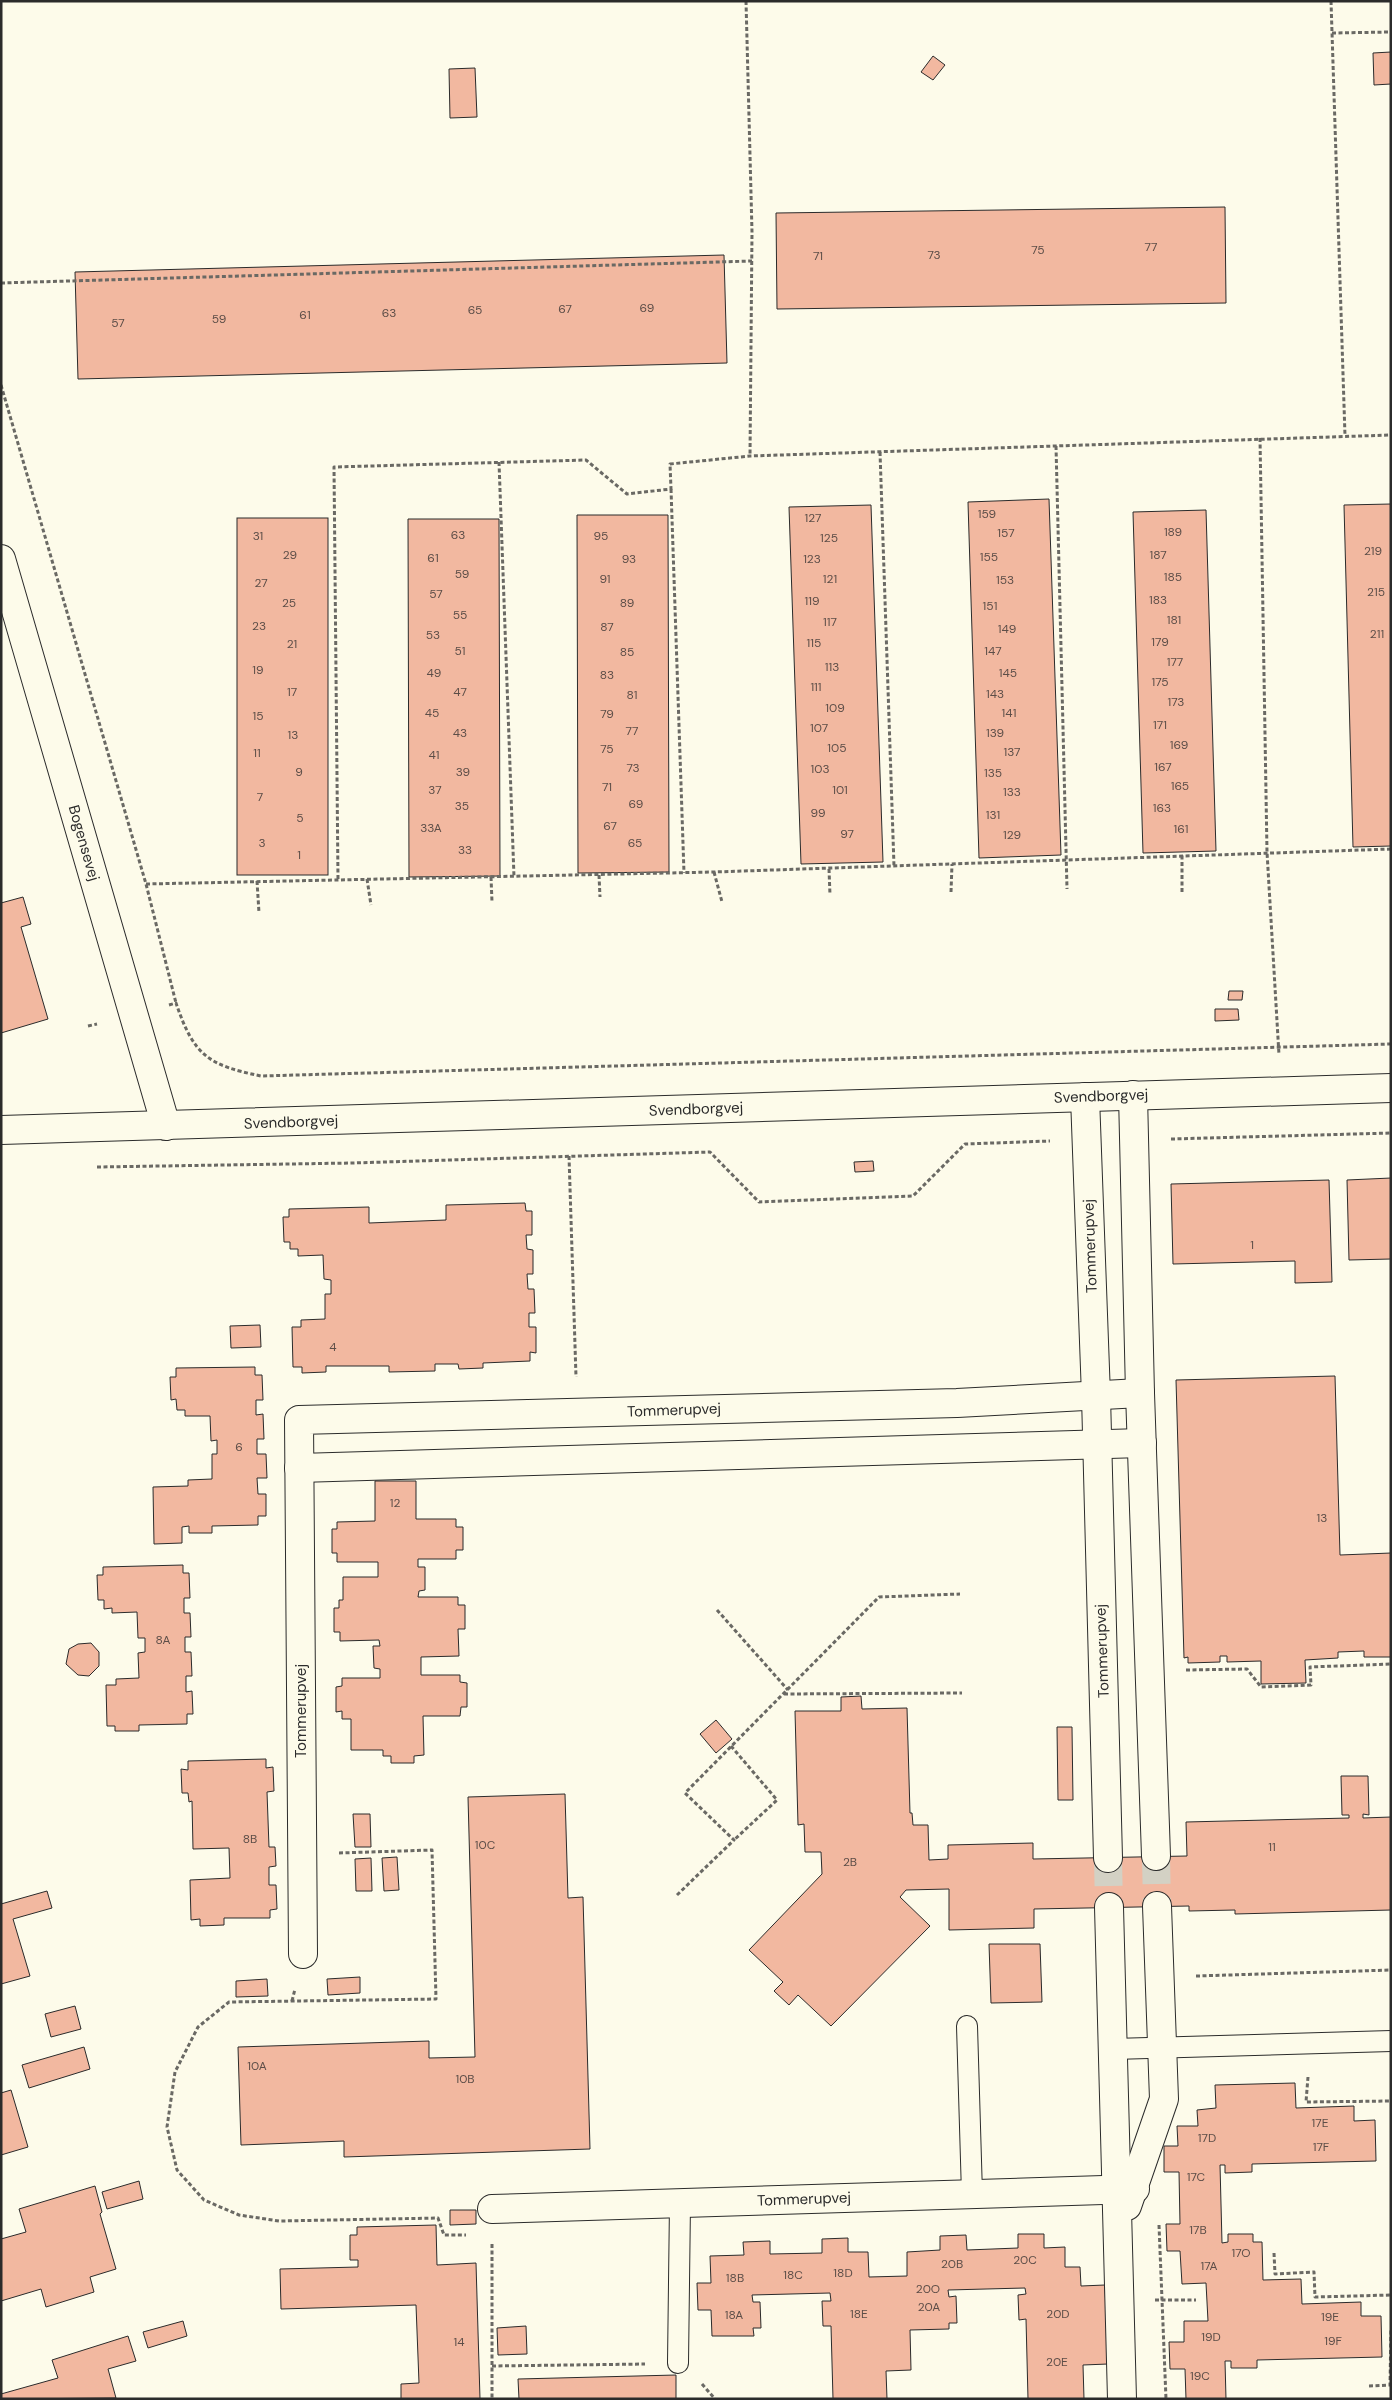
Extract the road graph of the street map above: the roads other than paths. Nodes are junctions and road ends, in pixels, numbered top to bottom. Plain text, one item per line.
1 (1, 559) edge
2 (1391, 1088) edge
3 (1085, 1096) junction
4 (1133, 1096) junction
5 (166, 1126) junction
6 (1, 1130) edge
7 (1140, 1393) junction
8 (1096, 1396) junction
9 (1142, 1443) junction
10 (1097, 1444) junction
11 (299, 1468) junction
12 (1156, 1856) tunnel mouth
13 (1108, 1858) tunnel mouth
14 (1157, 1906) tunnel mouth
15 (1109, 1907) tunnel mouth
16 (303, 1954) dead end
17 (967, 2026) dead end
18 (1391, 2041) edge
19 (1163, 2048) junction
20 (1113, 2049) junction
21 (1126, 2189) junction
22 (972, 2194) junction
23 (680, 2203) junction
24 (492, 2221) road end
25 (678, 2363) road end
26 (1122, 2399) edge

1 - 5 street, Bogensevej
2 - 4 street, Svendborgvej
3 - 4 street, Svendborgvej
3 - 5 street, Svendborgvej
3 - 8 street, Tommerupvej
4 - 7 street
5 - 6 street, Svendborgvej
7 - 8 street, Tommerupvej
7 - 9 street
8 - 10 street, Tommerupvej
8 - 11 street, Tommerupvej
9 - 10 street
9 - 12 street
10 - 11 street
10 - 13 street, Tommerupvej
11 - 16 street, Tommerupvej
14 - 19 street
15 - 20 street
17 - 22 lane
18 - 19 lane
19 - 20 lane
19 - 21 street
20 - 21 street
21 - 22 street, Tommerupvej
21 - 26 street
22 - 23 street, Tommerupvej
23 - 24 street, Tommerupvej
23 - 25 lane

